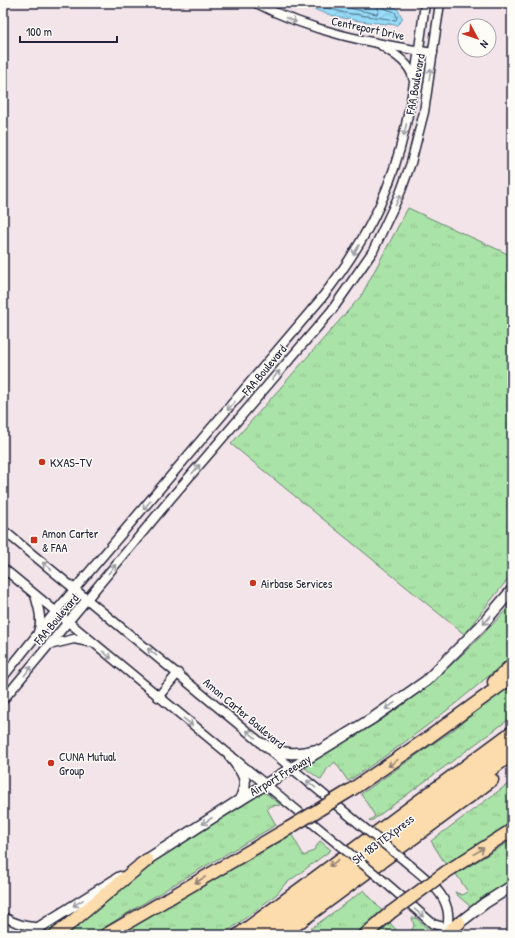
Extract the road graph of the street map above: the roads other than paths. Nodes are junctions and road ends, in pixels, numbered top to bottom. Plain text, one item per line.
1 (256, 3) edge
2 (426, 3) edge
3 (440, 3) edge
4 (380, 44) junction
5 (419, 51) junction
6 (433, 53) junction
7 (414, 82) junction
8 (376, 214) junction
9 (389, 220) junction
10 (213, 427) junction
11 (224, 436) junction
12 (3, 530) edge
13 (3, 568) edge
14 (75, 590) junction
15 (512, 590) edge
16 (34, 594) junction
17 (88, 599) junction
18 (56, 612) junction
19 (68, 622) junction
20 (36, 636) junction
21 (92, 643) junction
22 (49, 645) junction
23 (512, 665) edge
24 (178, 673) junction
25 (3, 676) edge
26 (512, 677) edge
27 (158, 697) junction
28 (3, 700) edge
29 (512, 732) edge
30 (425, 740) junction
31 (512, 743) edge
32 (263, 744) junction
33 (325, 748) junction
34 (512, 754) edge
35 (230, 756) junction
36 (512, 765) edge
37 (292, 768) junction
38 (265, 784) junction
39 (240, 800) junction
40 (512, 830) edge
41 (147, 860) junction
42 (512, 886) edge
43 (3, 916) edge
44 (40, 927) junction
45 (449, 930) edge
46 (26, 935) edge
47 (56, 935) edge
48 (106, 935) edge
49 (238, 935) edge
50 (254, 935) edge
51 (268, 935) edge
52 (282, 935) edge
53 (365, 935) edge

1 -> 4 street, Centreport Drive
2 - 5 street, FAA Boulevard
3 - 6 street, FAA Boulevard
4 - 5 street, Centreport Drive
4 - 7 street
5 - 6 street, Centreport Drive
5 - 7 street, FAA Boulevard
9 -> 6 street, FAA Boulevard
7 -> 8 street, FAA Boulevard
8 - 9 street
8 -> 10 street, FAA Boulevard
11 -> 9 street, FAA Boulevard
10 - 11 street
10 -> 14 street, FAA Boulevard
17 -> 11 street, FAA Boulevard
14 -> 12 street, Amon Carter Boulevard
13 - 16 street
14 - 17 street, Amon Carter Boulevard
14 - 18 street, FAA Boulevard
15 -> 33 main road, Airport Freeway
16 - 18 street
16 - 20 street
17 - 19 street, FAA Boulevard
24 -> 17 street, Amon Carter Boulevard
18 - 19 street
18 - 20 street, FAA Boulevard
19 - 21 street
19 - 22 street, FAA Boulevard
20 - 25 street, FAA Boulevard
21 - 22 street
21 -> 27 street
28 -> 22 street, FAA Boulevard
23 - 30 highway
24 - 27 street
32 -> 24 street, Amon Carter Boulevard
26 - 30 highway
27 -> 35 street
29 -> 49 highway
30 -> 48 highway, bridge
31 - 50 highway, SH 183 TEXpress
32 - 33 main road
32 - 37 street, Amon Carter Boulevard
33 - 37 main road, Airport Freeway
34 - 51 highway, SH 183 TEXpress
35 - 38 street
35 - 39 main road
36 - 52 highway
37 - 38 main road, Airport Freeway
45 -> 37 street, Amon Carter Boulevard, bridge
38 - 39 main road, Airport Freeway
38 -> 45 street, bridge
39 -> 41 main road, Airport Freeway
53 -> 40 highway, bridge
41 -> 44 main road, Airport Freeway
41 - 47 highway
42 - 45 main road
43 - 44 street
44 - 46 main road, Airport Freeway

